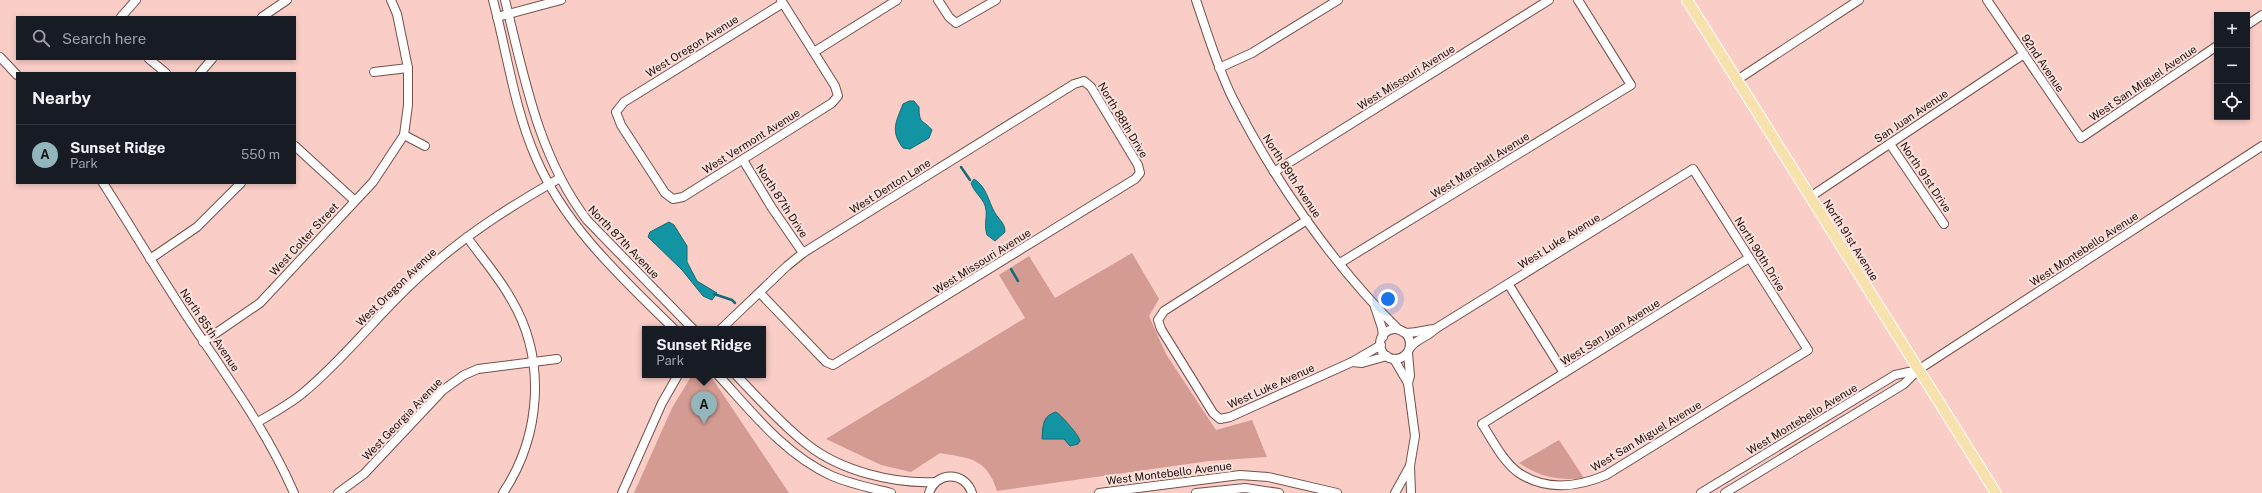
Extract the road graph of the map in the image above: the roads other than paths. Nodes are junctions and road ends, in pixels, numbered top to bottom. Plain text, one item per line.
1 (136, 0) edge
2 (286, 0) edge
3 (391, 0) edge
4 (493, 0) edge
5 (505, 0) edge
6 (561, 0) edge
7 (897, 0) edge
8 (938, 0) edge
9 (996, 0) edge
10 (1196, 0) edge
11 (1338, 0) edge
12 (1549, 0) edge
13 (1578, 0) edge
14 (1687, 0) edge
15 (1859, 0) edge
16 (1988, 0) edge
17 (782, 1) edge
18 (509, 14) junction
19 (2262, 15) edge
20 (122, 16) edge
21 (263, 16) edge
22 (496, 17) junction
23 (2250, 23) edge
24 (2214, 48) edge
25 (814, 52) junction
26 (2024, 54) junction
27 (0, 57) edge
28 (150, 60) edge
29 (211, 60) edge
30 (408, 68) junction
31 (1219, 68) junction
32 (165, 72) edge
33 (201, 72) edge
34 (374, 72) dead end
35 (16, 74) edge
36 (1737, 80) junction
37 (1084, 81) joint
38 (404, 135) junction
39 (2081, 138) joint
40 (1890, 144) junction
41 (425, 146) dead end
42 (2262, 146) edge
43 (296, 147) edge
44 (743, 160) junction
45 (1693, 169) joint
46 (1274, 172) junction
47 (1140, 173) joint
48 (560, 178) junction
49 (104, 184) edge
50 (240, 184) edge
51 (549, 184) junction
52 (1810, 197) junction
53 (673, 199) joint
54 (355, 201) junction
55 (1308, 220) junction
56 (1944, 224) dead end
57 (466, 237) junction
58 (803, 253) junction
59 (1749, 258) junction
60 (150, 259) junction
61 (1340, 263) junction
62 (1508, 285) junction
63 (760, 293) junction
64 (1375, 307) junction
65 (671, 326) edge
66 (690, 326) edge
67 (724, 326) edge
68 (1435, 329) junction
69 (1401, 331) junction
70 (1382, 341) junction
71 (204, 342) junction
72 (1409, 350) junction
73 (1808, 350) joint
74 (1390, 358) junction
75 (557, 359) dead end
76 (533, 362) junction
77 (1352, 362) junction
78 (1918, 370) junction
79 (1564, 373) junction
80 (676, 378) edge
81 (721, 378) edge
82 (739, 378) edge
83 (1408, 384) junction
84 (258, 422) junction
85 (1482, 424) joint
86 (1410, 466) junction
87 (935, 482) junction
88 (294, 493) edge
89 (338, 493) edge
90 (503, 493) edge
91 (622, 493) edge
92 (891, 493) edge
93 (929, 493) edge
94 (973, 493) edge
95 (1099, 493) edge
96 (1196, 493) edge
97 (1279, 493) edge
98 (1337, 493) edge
99 (1395, 493) edge
100 (1411, 493) edge
101 (1701, 493) edge
102 (1725, 493) edge
103 (1996, 493) edge

1 - 20 street
2 - 21 street
3 - 30 street
4 - 22 street, North 87th Avenue
5 - 18 street, North 87th Avenue
6 - 18 street
7 - 25 street
8 - 9 street
10 - 31 street, North 89th Avenue
11 - 31 street
12 - 46 street, West Missouri Avenue
13 - 61 street, West Marshall Avenue
14 - 36 main road, North 91st Avenue
15 - 36 street
16 - 26 street, 92nd Avenue
17 - 25 street
17 - 53 street, West Oregon Avenue
18 - 22 street
18 - 48 street, North 87th Avenue
19 - 23 street
22 - 51 street, North 87th Avenue
24 - 39 street, West San Miguel Avenue
25 - 44 street, West Vermont Avenue
26 - 39 street, 92nd Avenue
26 - 40 street, San Juan Avenue
27 - 35 street
28 - 32 street
29 - 33 street
30 - 34 street
30 - 38 street
31 - 46 street, North 89th Avenue
36 - 52 main road, North 91st Avenue
37 - 47 street, North 88th Drive
37 - 58 street, West Denton Lane
38 - 41 street
38 - 54 street, West Colter Street
40 - 52 street, San Juan Avenue
40 - 56 street, North 91st Drive
42 - 78 street, West Montebello Avenue
43 - 54 street
44 - 53 street, West Vermont Avenue
44 - 58 street, North 87th Drive
45 - 59 street, North 90th Drive
45 - 62 street, West Luke Avenue
46 - 55 street, North 89th Avenue
47 - 63 street, West Missouri Avenue
48 - 51 street, West Oregon Avenue
48 - 66 street, North 87th Avenue
49 - 60 street, North 85th Avenue
50 - 60 street
51 - 57 street, West Oregon Avenue
51 - 65 street, North 87th Avenue
52 - 78 main road, North 91st Avenue
54 - 71 street, West Colter Street
55 - 61 street, North 89th Avenue
55 - 77 street, West Luke Avenue
57 - 76 street
57 - 84 street, West Oregon Avenue
58 - 63 street, West Denton Lane
59 - 73 street, North 90th Drive
59 - 79 street, West San Juan Avenue
60 - 71 street, North 85th Avenue
61 - 64 street, North 89th Avenue
62 - 68 street, West Luke Avenue
62 - 79 street
63 - 67 street, West Denton Lane
64 - 69 street, North 89th Avenue
64 - 70 street, North 89th Avenue
68 - 69 street, West Luke Avenue
68 - 72 street, West Luke Avenue
69 - 70 street
69 - 72 street
70 - 74 street
70 - 77 street, West Luke Avenue
71 - 84 street, North 85th Avenue
72 - 74 street
72 - 83 street
73 - 85 street, West San Miguel Avenue
74 - 77 street, West Luke Avenue
74 - 83 street
75 - 76 street, West Georgia Avenue
76 - 89 street, West Georgia Avenue
76 - 90 street
78 - 101 street, West Montebello Avenue
78 - 102 street, West Montebello Avenue
78 - 103 main road, North 91st Avenue
79 - 85 street, West San Juan Avenue
80 - 91 street
81 - 92 street
82 - 87 street
83 - 86 street
84 - 88 street, North 85th Avenue
86 - 99 street
86 - 100 street
87 - 93 street
87 - 94 street
95 - 98 street, West Montebello Avenue
96 - 97 street

